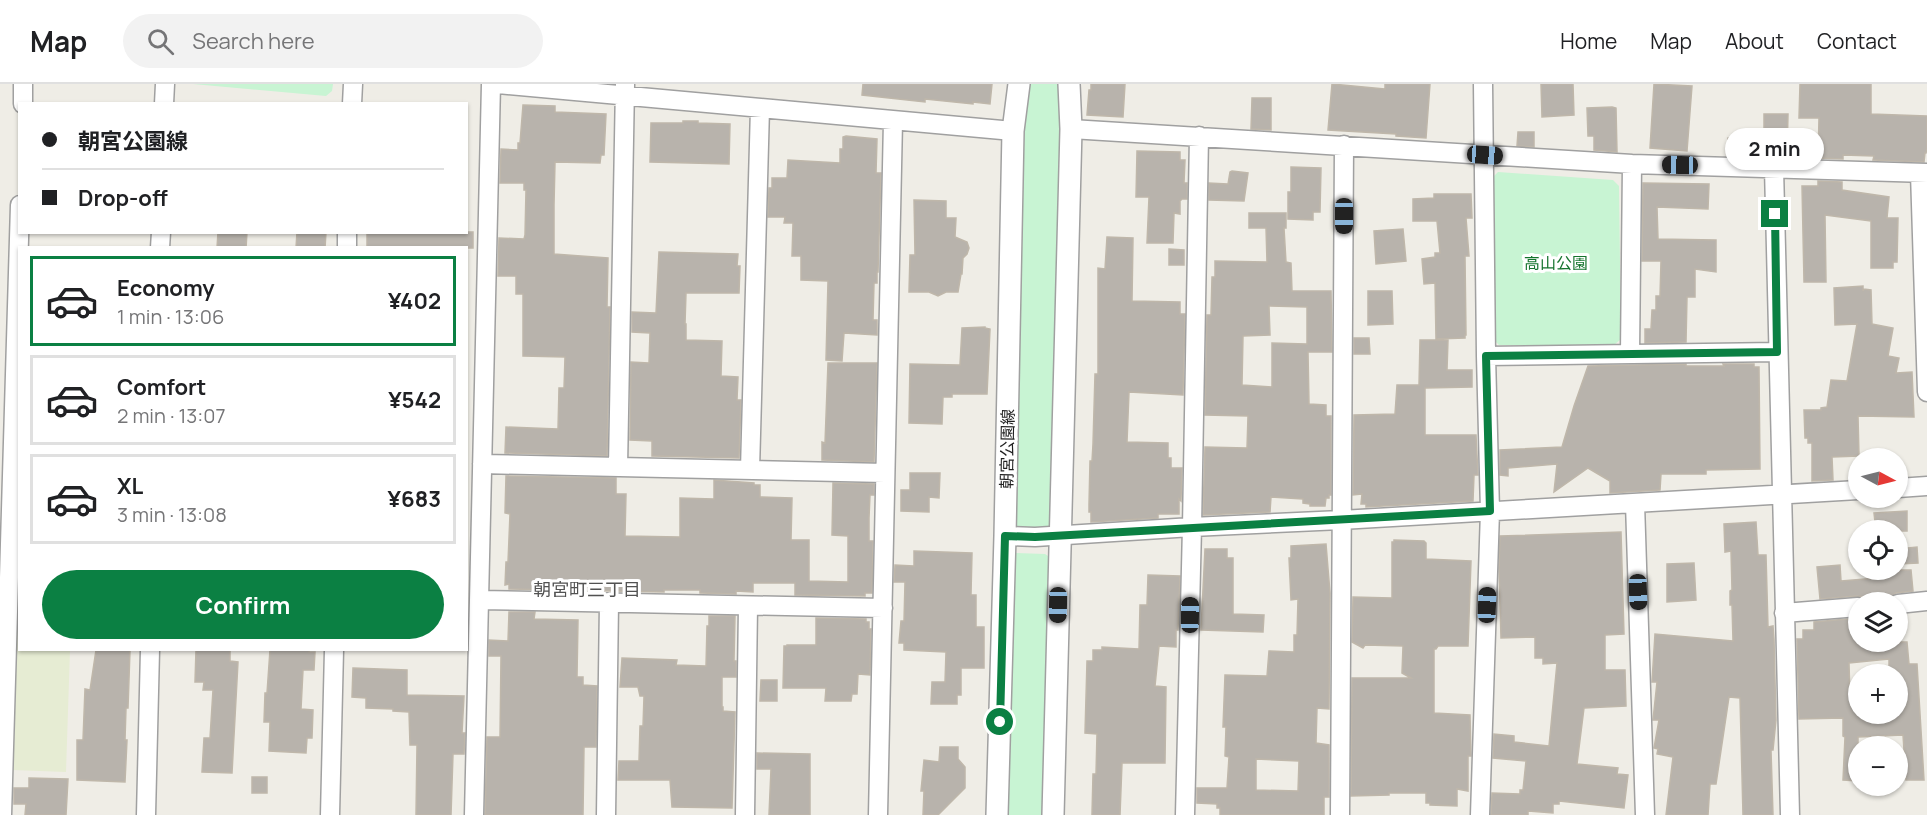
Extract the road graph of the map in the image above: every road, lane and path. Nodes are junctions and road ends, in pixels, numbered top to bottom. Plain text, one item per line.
1 (23, 84) edge
2 (165, 84) edge
3 (353, 84) edge
4 (491, 84) edge
5 (498, 84) edge
6 (1019, 84) edge
7 (1069, 84) edge
8 (1483, 84) edge
9 (625, 90) edge
10 (23, 102) edge
11 (164, 102) edge
12 (352, 102) edge
13 (760, 108) junction
14 (893, 121) junction
15 (1071, 129) junction
16 (1013, 131) junction
17 (1199, 136) junction
18 (1344, 146) junction
19 (1485, 155) junction
20 (1632, 164) junction
21 (1774, 168) junction
22 (1924, 173) edge
23 (18, 234) edge
24 (1777, 352) junction
25 (1630, 354) junction
26 (1486, 356) junction
27 (1927, 393) edge
28 (6, 448) edge
29 (482, 464) junction
30 (618, 467) junction
31 (750, 470) junction
32 (885, 472) junction
33 (1927, 486) edge
34 (1908, 487) edge
35 (1848, 491) edge
36 (1783, 494) junction
37 (1635, 503) junction
38 (1490, 511) junction
39 (1341, 520) junction
40 (1192, 527) junction
41 (1060, 535) junction
42 (1005, 536) junction
43 (4, 582) edge
44 (479, 600) junction
45 (1927, 601) edge
46 (609, 603) junction
47 (1908, 603) edge
48 (748, 606) junction
49 (882, 608) junction
50 (1848, 608) edge
51 (1784, 613) junction
52 (150, 651) edge
53 (334, 651) edge
54 (2, 815) edge
55 (146, 815) edge
56 (330, 815) edge
57 (474, 815) edge
58 (606, 815) edge
59 (745, 815) edge
60 (878, 815) edge
61 (997, 815) edge
62 (1053, 815) edge
63 (1185, 815) edge
64 (1340, 815) edge
65 (1480, 815) edge
66 (1645, 815) edge
67 (1790, 815) edge

1 - 10 street
2 - 11 street
3 - 12 street
4 - 29 street
5 - 9 street
6 - 16 street, 朝宮公園線
7 - 15 street
8 - 19 street
9 - 13 street
9 - 30 street
13 - 14 street
13 - 31 street
14 - 16 street
14 - 32 street
15 - 17 street
15 - 41 street
16 - 42 street, 朝宮公園線
17 - 18 street
17 - 40 street
18 - 19 street
18 - 39 street
19 - 20 street
19 - 26 street
20 - 21 street
20 - 25 street
21 - 22 street
21 - 24 street
22 - 27 street
23 - 28 street
24 - 25 street
24 - 36 street
25 - 26 street
26 - 38 street
28 - 43 street
29 - 30 street
29 - 44 street
30 - 31 street
31 - 32 street
32 - 49 street
33 - 34 street
35 - 36 street
36 - 37 street
36 - 51 street
37 - 38 street
37 - 66 street
38 - 39 street
38 - 65 street
39 - 40 street
39 - 64 street
40 - 41 street
40 - 63 street
41 - 42 street
41 - 62 street
42 - 61 street, 朝宮公園線
43 - 54 street
44 - 46 street
44 - 57 street
45 - 47 street
46 - 48 street
46 - 58 street
48 - 49 street
48 - 59 street
49 - 60 street
50 - 51 street
51 - 67 street
52 - 55 street
53 - 56 street

